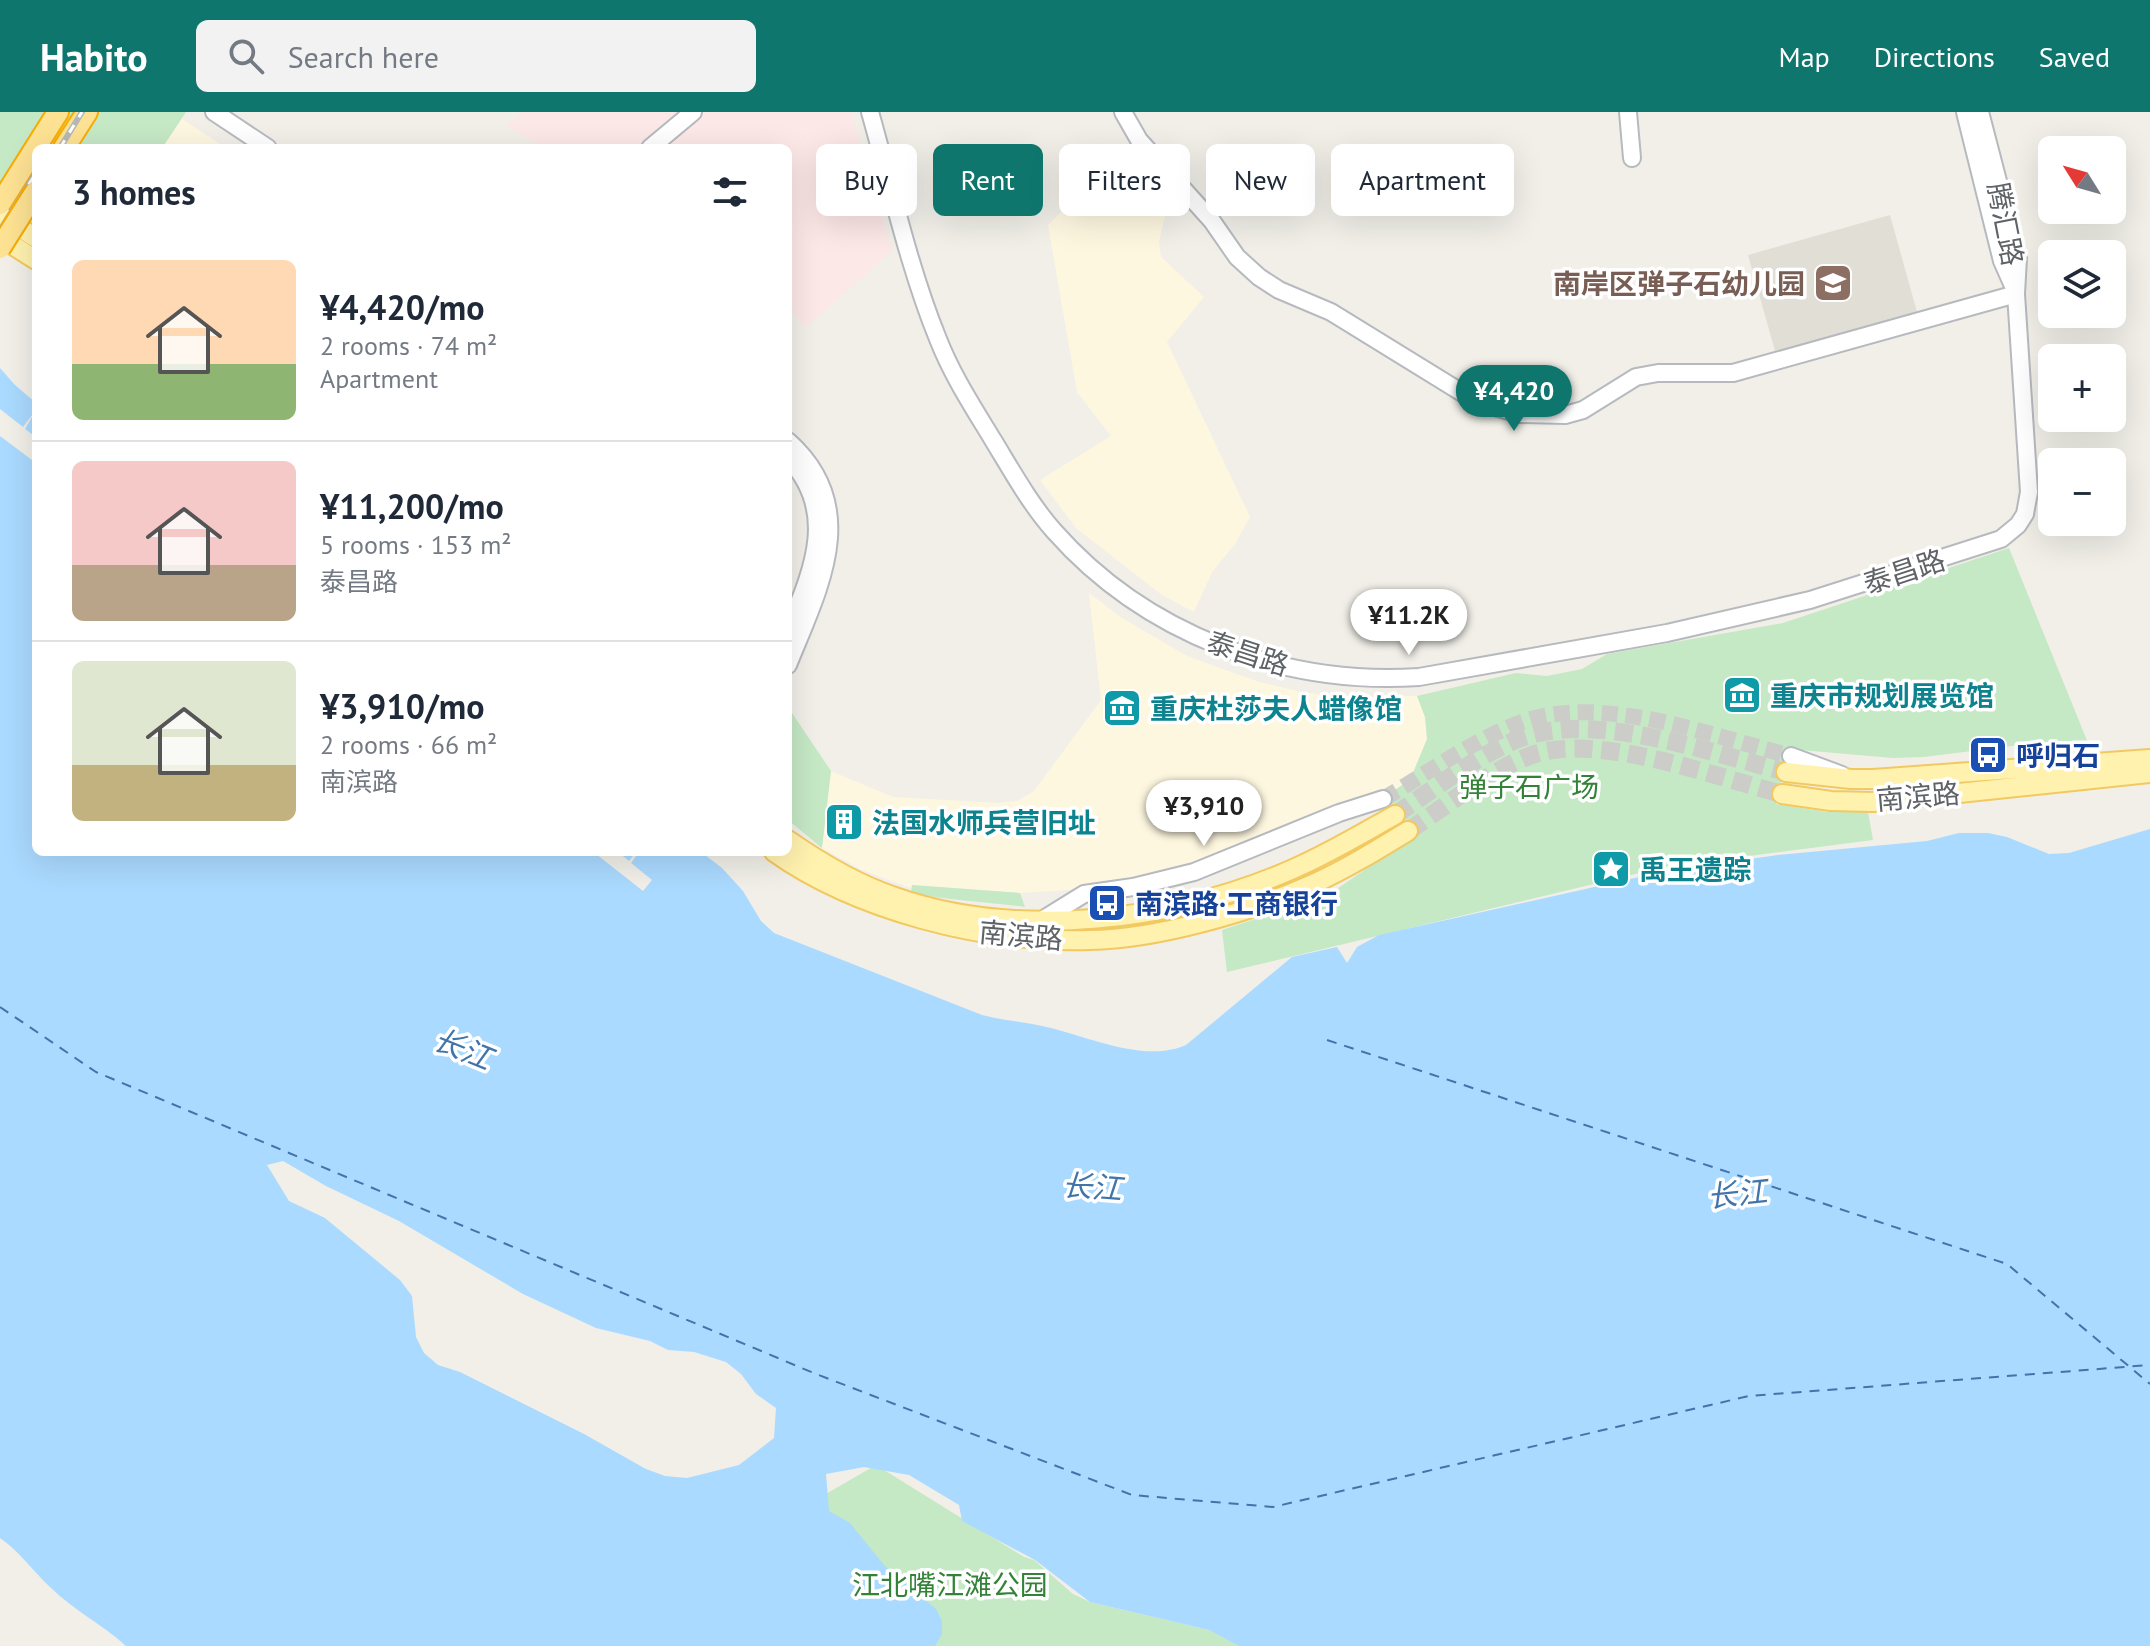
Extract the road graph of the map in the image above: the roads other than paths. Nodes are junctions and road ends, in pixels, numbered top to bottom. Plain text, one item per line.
1 (51, 112) edge
2 (58, 112) edge
3 (87, 112) edge
4 (93, 112) edge
5 (197, 112) edge
6 (214, 112) edge
7 (693, 112) edge
8 (870, 112) edge
9 (1123, 112) edge
10 (1628, 112) edge
11 (1965, 112) edge
12 (1980, 112) edge
13 (38, 144) edge
14 (67, 144) edge
15 (73, 144) edge
16 (245, 144) edge
17 (262, 144) edge
18 (655, 144) edge
19 (32, 153) edge
20 (1632, 158) dead end
21 (0, 192) edge
22 (32, 197) edge
23 (0, 204) edge
24 (0, 215) edge
25 (32, 235) edge
26 (0, 237) edge
27 (0, 248) edge
28 (32, 257) edge
29 (2016, 294) junction
30 (792, 445) edge
31 (792, 464) edge
32 (792, 620) edge
33 (792, 655) edge
34 (2150, 759) edge
35 (1788, 764) tunnel mouth
36 (2150, 773) edge
37 (1859, 779) junction
38 (1782, 794) tunnel mouth
39 (1865, 802) junction
40 (1389, 807) joint
41 (1408, 831) tunnel mouth
42 (792, 843) edge
43 (781, 856) edge
44 (1042, 920) junction

1 - 21 street
2 - 13 highway
3 - 14 highway
4 - 15 street
5 - 16 street
6 - 17 street
7 - 18 street
8 - 29 street, 泰昌路
9 - 29 street
10 - 20 street
11 - 29 street, 腾汇路
12 - 29 street, 腾汇路
19 - 23 highway
22 - 27 highway, bridge
24 - 25 main road
26 - 28 main road
30 - 33 street
31 - 32 street
34 - 37 main road, 南滨路
35 - 37 main road, 南滨路
36 - 39 main road, 南滨路
37 - 39 main road
38 - 39 main road, 南滨路
40 - 44 street, 南滨路
40 - 44 main road, 南滨路
41 - 43 main road, 南滨路
42 - 44 main road, 南滨路

